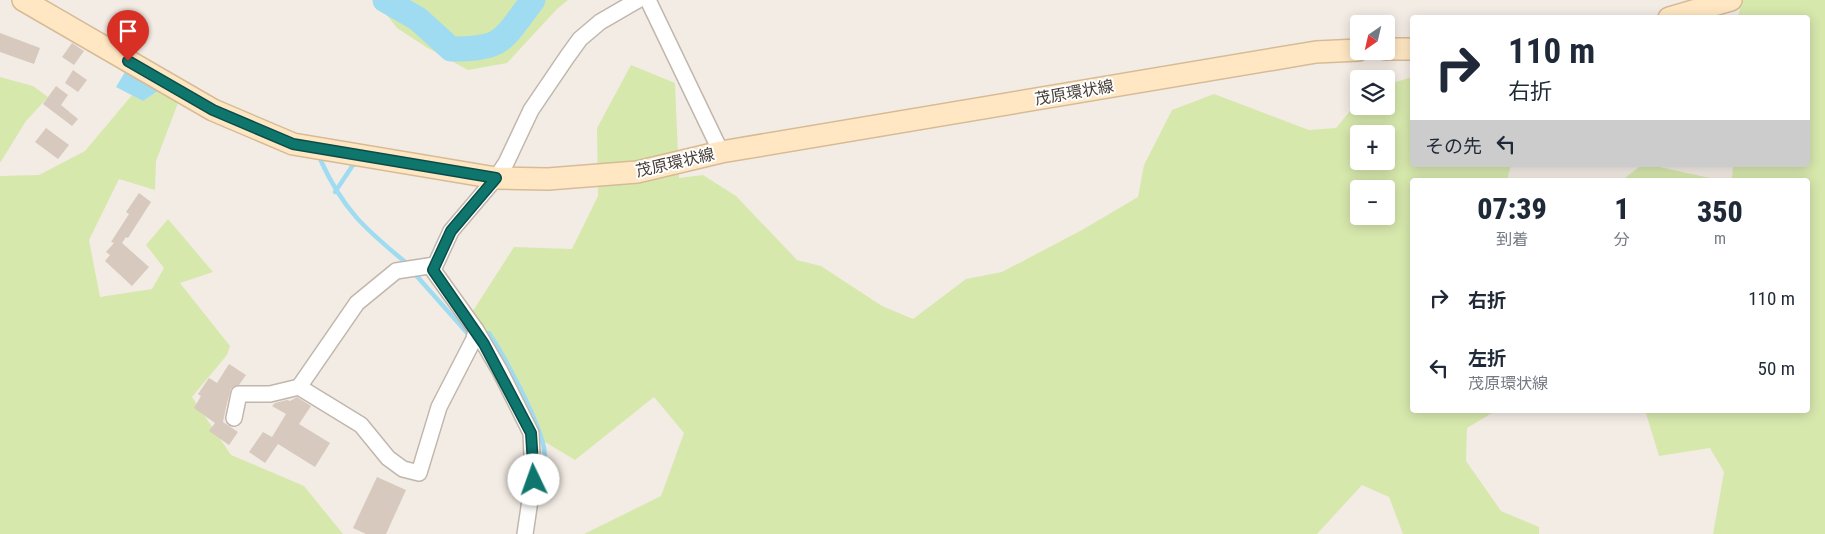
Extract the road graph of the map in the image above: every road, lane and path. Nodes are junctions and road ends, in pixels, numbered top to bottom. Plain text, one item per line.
1 (23, 0) edge
2 (638, 0) edge
3 (648, 0) edge
4 (1731, 0) edge
5 (1679, 15) edge
6 (1410, 49) edge
7 (1350, 50) edge
8 (1395, 50) edge
9 (721, 152) junction
10 (496, 178) junction
11 (435, 265) junction
12 (476, 330) junction
13 (299, 387) junction
14 (234, 418) dead end
15 (525, 534) edge

1 - 10 main road, 茂原環状線
2 - 10 street
3 - 9 street
4 - 5 main road
6 - 8 main road
7 - 9 main road, 茂原環状線
9 - 10 main road, 茂原環状線
10 - 11 street
11 - 12 street
11 - 13 street
12 - 13 street
12 - 15 street
13 - 14 street

